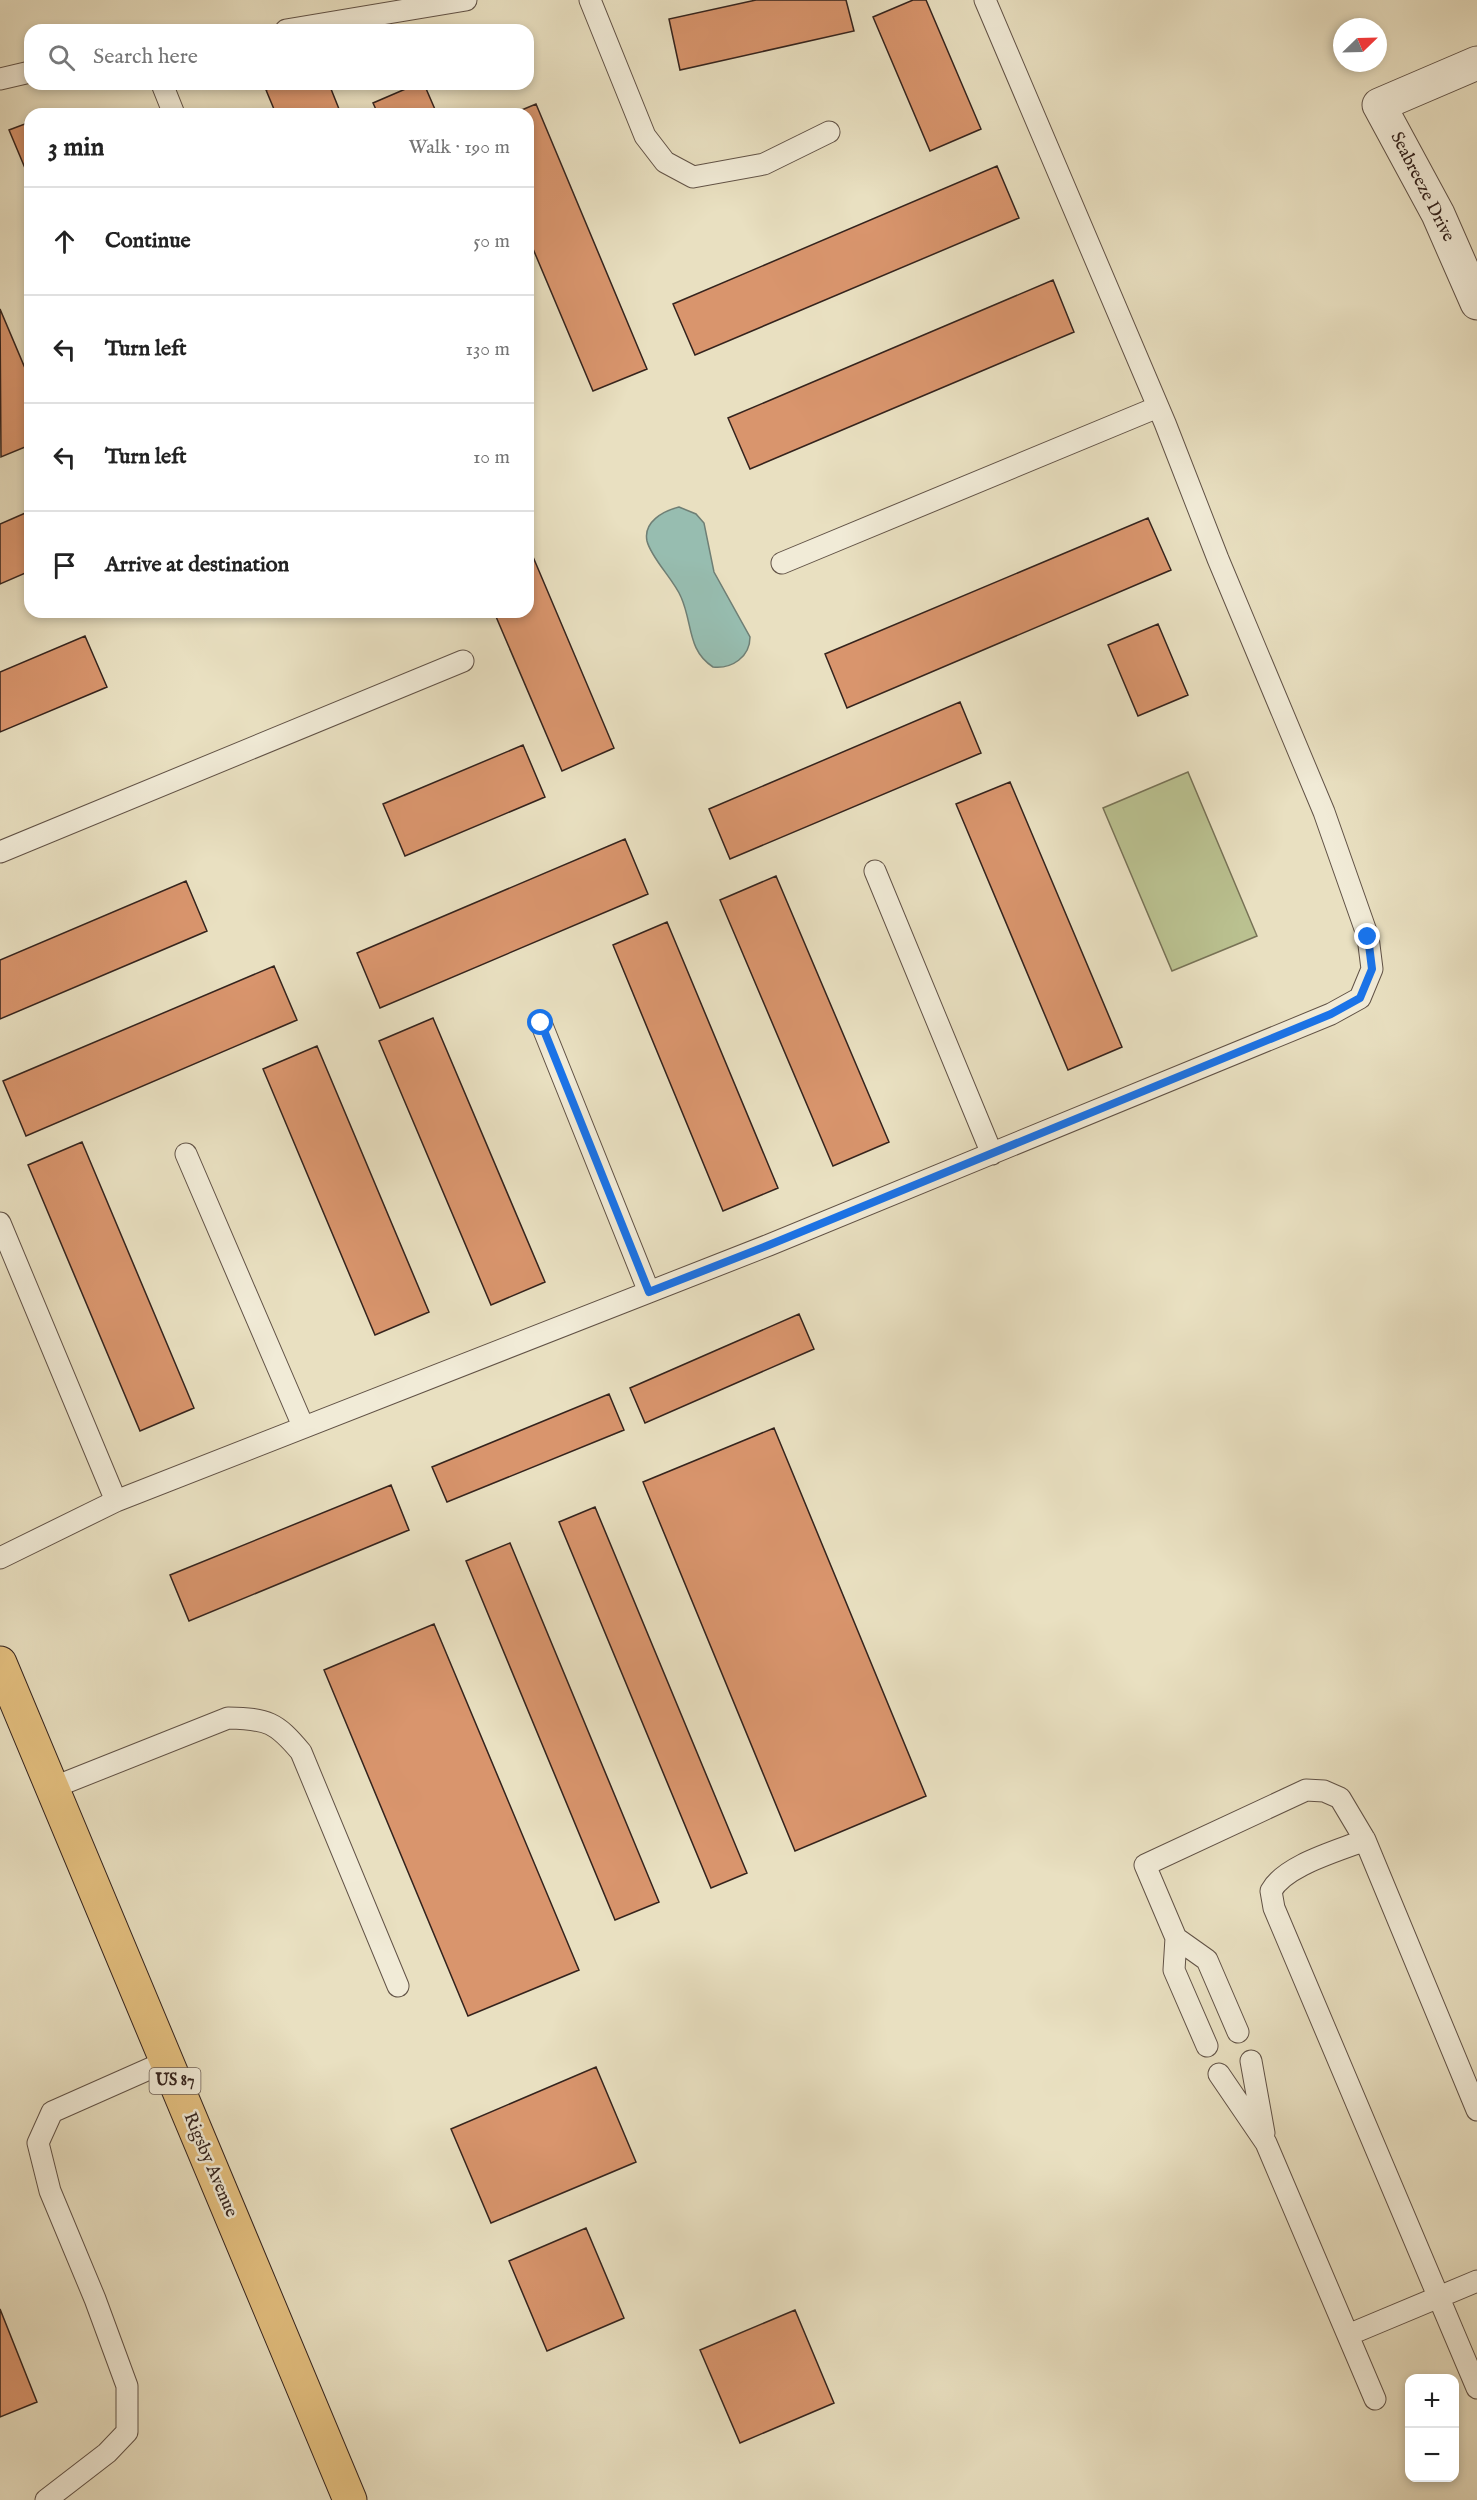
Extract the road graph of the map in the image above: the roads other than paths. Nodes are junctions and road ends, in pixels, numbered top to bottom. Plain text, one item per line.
1 (466, 0) edge
2 (590, 0) edge
3 (985, 0) edge
4 (322, 24) edge
5 (1477, 63) edge
6 (24, 73) edge
7 (0, 79) edge
8 (164, 90) edge
9 (172, 108) edge
10 (829, 132) dead end
11 (1477, 303) edge
12 (1158, 407) junction
13 (782, 563) dead end
14 (463, 661) dead end
15 (0, 852) edge
16 (875, 871) dead end
17 (541, 1023) dead end
18 (186, 1154) dead end
19 (992, 1154) junction
20 (0, 1223) edge
21 (649, 1292) junction
22 (303, 1426) junction
23 (116, 1501) junction
24 (0, 1558) edge
25 (0, 1665) edge
26 (52, 1788) junction
27 (1365, 1840) junction
28 (1176, 1938) junction
29 (398, 1986) dead end
30 (1238, 2032) dead end
31 (1207, 2046) dead end
32 (166, 2061) junction
33 (1251, 2061) dead end
34 (1220, 2074) dead end
35 (1477, 2110) edge
36 (1266, 2143) junction
37 (1477, 2281) edge
38 (1439, 2296) junction
39 (1348, 2335) junction
40 (1477, 2388) edge
41 (1375, 2399) dead end
42 (46, 2500) edge
43 (350, 2500) edge

1 - 4 lane
2 - 10 lane
3 - 12 lane
5 - 11 street, Seabreeze Drive
6 - 7 lane
8 - 9 lane
12 - 13 lane
12 - 19 lane
14 - 15 lane
16 - 19 lane
17 - 21 lane
18 - 22 lane
19 - 21 lane
20 - 23 lane
21 - 22 lane
22 - 23 lane
23 - 24 lane
25 - 26 main road, Rigsby Avenue / US 87
26 - 29 lane
26 - 32 main road, Rigsby Avenue / US 87
27 - 28 lane
27 - 35 lane
27 - 38 lane
28 - 30 lane
28 - 31 lane
32 - 42 lane
32 - 43 main road, Rigsby Avenue / US 87
33 - 36 lane
34 - 36 lane
36 - 39 lane
37 - 38 lane
38 - 39 lane
38 - 40 lane
39 - 41 lane

